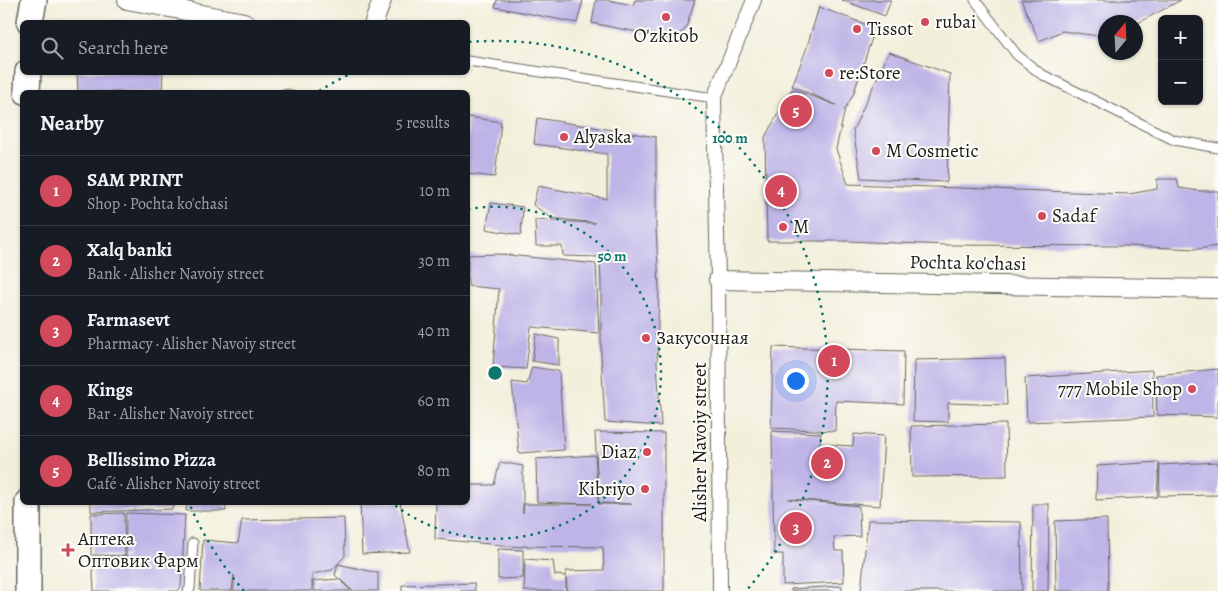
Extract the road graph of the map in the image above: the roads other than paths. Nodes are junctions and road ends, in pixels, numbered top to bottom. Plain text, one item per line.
1 (34, 0) edge
2 (127, 0) edge
3 (382, 0) edge
4 (754, 0) edge
5 (975, 0) edge
6 (30, 20) edge
7 (233, 20) edge
8 (375, 20) edge
9 (470, 61) edge
10 (28, 75) edge
11 (27, 90) edge
12 (714, 98) junction
13 (1218, 148) edge
14 (718, 280) junction
15 (1218, 289) edge
16 (28, 505) edge
17 (193, 543) dead end
18 (28, 591) edge
19 (188, 591) edge
20 (720, 591) edge

1 - 6 main road
2 - 7 street
3 - 8 street
4 - 12 street, Alisher Navoiy street
5 - 13 lane
9 - 12 lane
10 - 11 main road
12 - 14 street, Alisher Navoiy street
14 - 15 street, Pochta ko'chasi
14 - 20 street, Alisher Navoiy street
16 - 18 main road
17 - 19 lane

